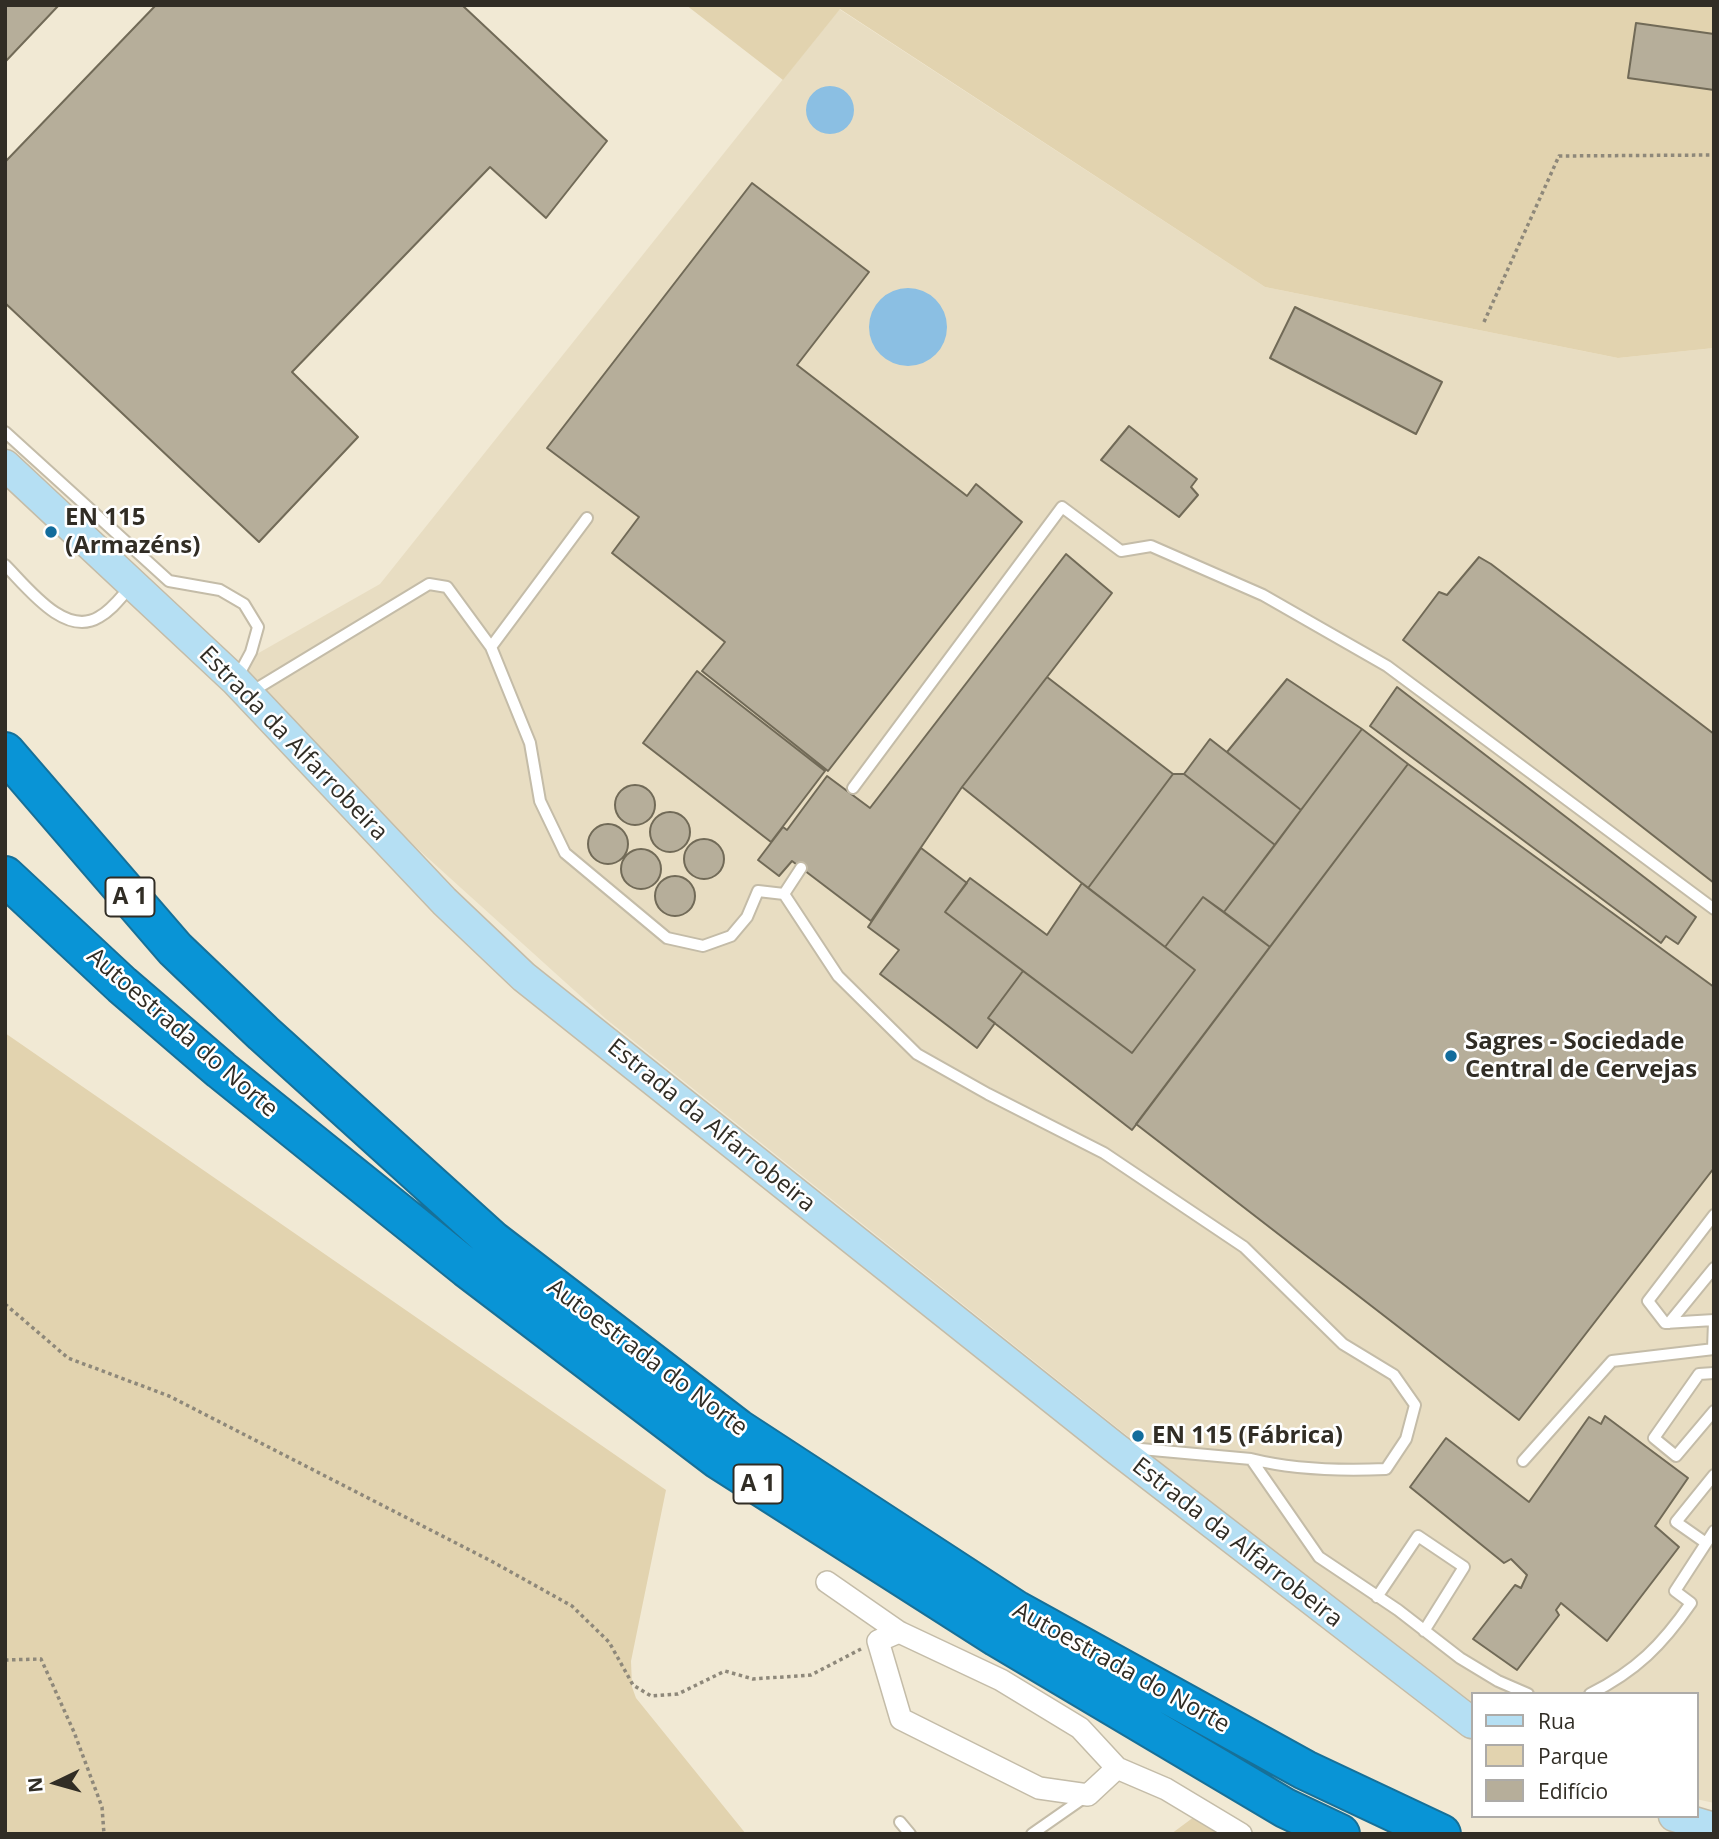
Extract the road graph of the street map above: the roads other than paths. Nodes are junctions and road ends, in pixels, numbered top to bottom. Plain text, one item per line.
1 (5, 432) edge
2 (5, 465) edge
3 (587, 518) dead end
4 (5, 565) edge
5 (133, 584) junction
6 (491, 647) junction
7 (242, 687) junction
8 (5, 752) edge
9 (853, 788) dead end
10 (801, 868) dead end
11 (5, 876) edge
12 (784, 894) junction
13 (1714, 909) edge
14 (1714, 1215) edge
15 (1714, 1268) edge
16 (1714, 1321) edge
17 (1669, 1323) junction
18 (1713, 1349) edge
19 (1714, 1373) edge
20 (1714, 1411) edge
21 (1114, 1447) junction
22 (1251, 1459) junction
23 (1523, 1461) dead end
24 (1714, 1475) edge
25 (1714, 1531) edge
26 (1706, 1543) junction
27 (827, 1582) dead end
28 (1377, 1597) junction
29 (1424, 1631) junction
30 (899, 1632) junction
31 (1523, 1692) edge
32 (1593, 1692) edge
33 (1470, 1721) edge
34 (1117, 1768) junction
35 (1088, 1795) junction
36 (1681, 1818) edge
37 (900, 1822) dead end
38 (1714, 1828) edge
39 (910, 1834) edge
40 (1032, 1834) edge
41 (1241, 1834) edge
42 (1340, 1834) edge
43 (1441, 1834) edge

1 - 7 lane
2 - 5 main road, Estrada da Alfarrobeira
3 - 6 lane
4 - 5 lane
5 - 7 main road, Estrada da Alfarrobeira
6 - 7 lane
6 - 12 lane
7 - 21 main road, Estrada da Alfarrobeira
8 - 43 highway, Autoestrada do Norte / A 1
9 - 13 lane
10 - 12 lane
11 - 42 highway, Autoestrada do Norte / A 1
12 - 22 lane
14 - 17 lane
15 - 17 lane
16 - 17 lane
16 - 18 lane
18 - 23 lane
19 - 20 lane
21 - 22 lane
21 - 33 main road, Estrada da Alfarrobeira
22 - 28 lane
24 - 26 lane
25 - 26 lane
26 - 32 lane
27 - 30 street
28 - 29 lane
28 - 29 lane
29 - 31 lane
30 - 34 street
30 - 35 street
34 - 35 street
34 - 41 street
35 - 40 lane
36 - 38 main road
37 - 39 lane

